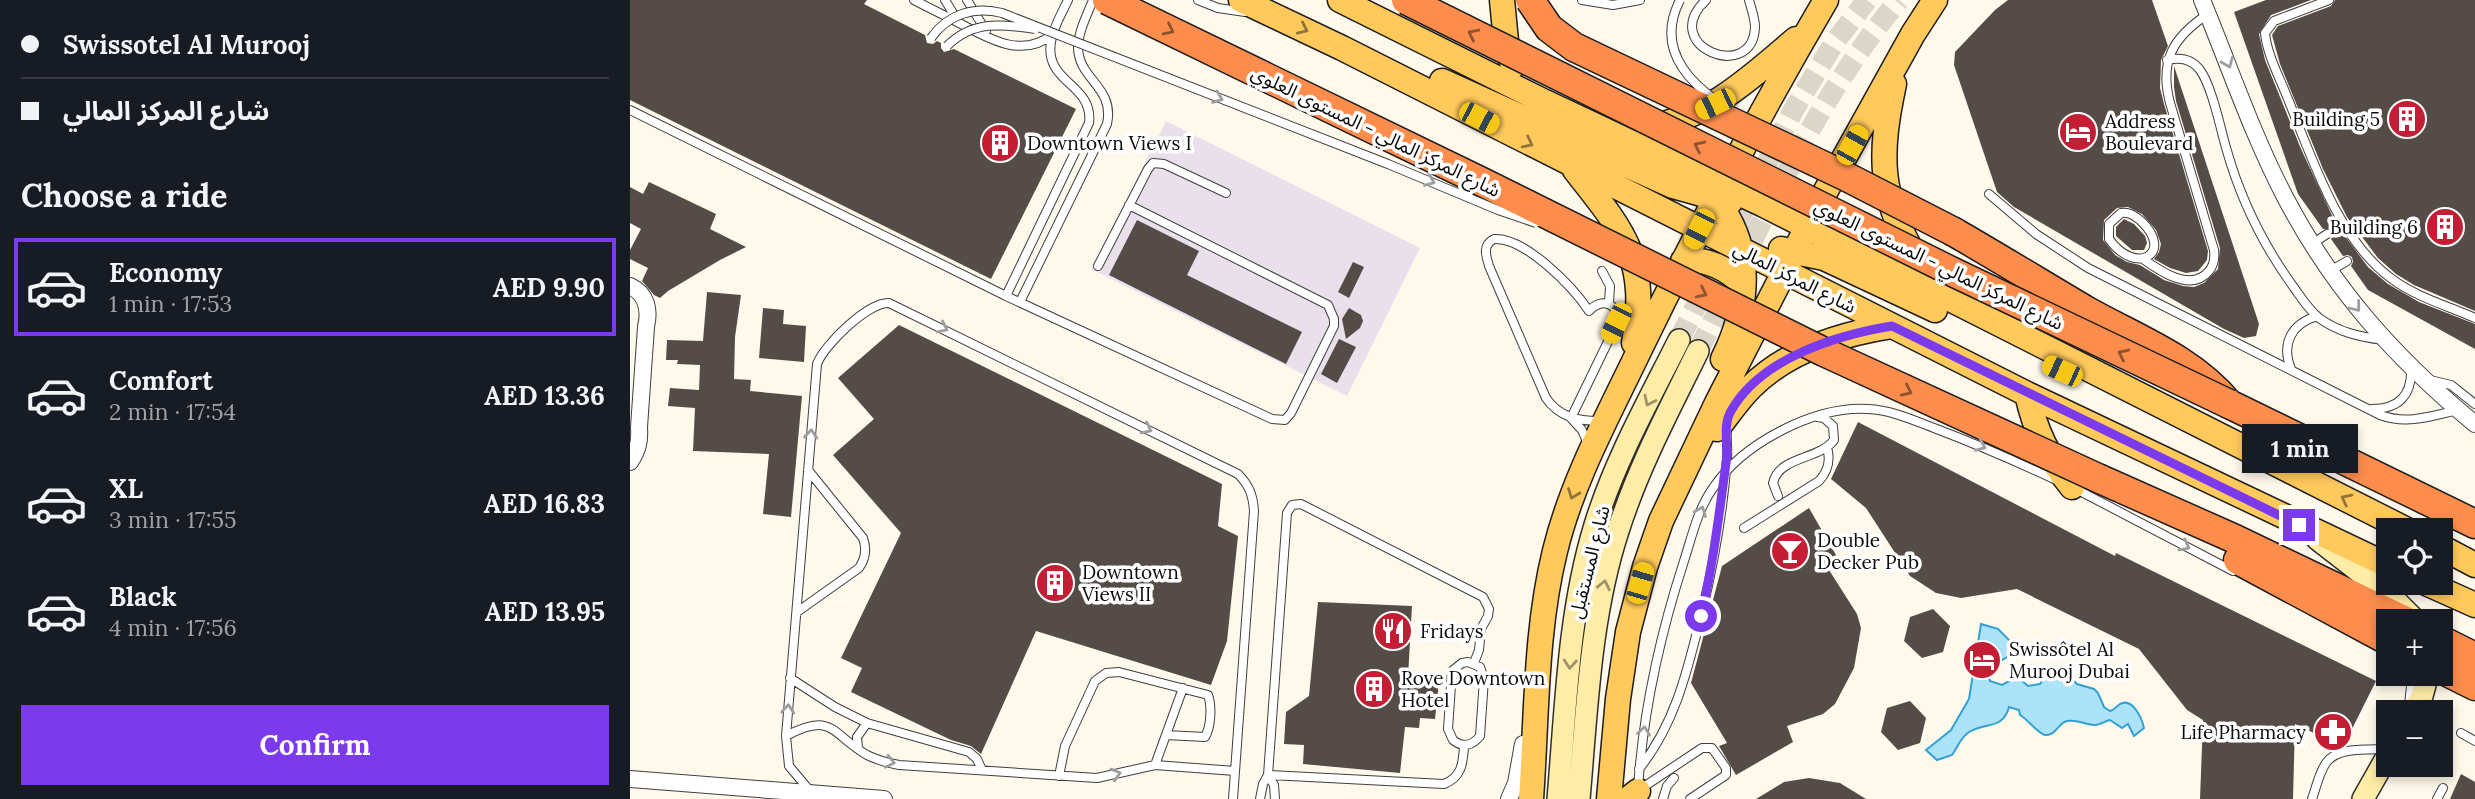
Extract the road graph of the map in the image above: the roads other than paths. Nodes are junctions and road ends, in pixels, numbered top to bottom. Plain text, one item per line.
1 (914, 0) edge
2 (945, 0) edge
3 (967, 0) edge
4 (1068, 0) edge
5 (1093, 0) edge
6 (1107, 0) edge
7 (1198, 0) edge
8 (1340, 0) edge
9 (1406, 0) edge
10 (1432, 0) edge
11 (1502, 0) edge
12 (1530, 0) edge
13 (1582, 0) edge
14 (1640, 0) edge
15 (1680, 0) edge
16 (1706, 0) edge
17 (1749, 0) edge
18 (1826, 0) edge
19 (1936, 0) edge
20 (2329, 0) edge
21 (2207, 4) edge
22 (1252, 5) edge
23 (959, 23) junction
24 (1810, 27) junction
25 (1402, 31) junction
26 (1050, 33) junction
27 (931, 38) dead end
28 (991, 39) junction
29 (947, 46) dead end
30 (1342, 48) junction
31 (1899, 58) junction
32 (2167, 60) junction
33 (1543, 101) junction
34 (1728, 108) dead end
35 (630, 110) edge
36 (1749, 119) dead end
37 (1596, 125) junction
38 (1795, 152) junction
39 (1759, 158) junction
40 (1570, 164) junction
41 (761, 165) dead end
42 (752, 170) junction
43 (1677, 172) junction
44 (1718, 192) junction
45 (1826, 192) junction
46 (1226, 193) dead end
47 (1989, 194) dead end
48 (1129, 205) junction
49 (1764, 205) junction
50 (1541, 225) dead end
51 (1552, 227) dead end
52 (1808, 228) junction
53 (1699, 229) junction
54 (2327, 234) dead end
55 (1586, 235) junction
56 (2312, 244) junction
57 (1742, 250) junction
58 (1684, 258) junction
59 (2143, 258) junction
60 (1790, 261) junction
61 (2347, 261) dead end
62 (1098, 266) dead end
63 (1850, 270) junction
64 (1602, 271) dead end
65 (2330, 271) junction
66 (1743, 284) junction
67 (630, 286) edge
68 (630, 296) edge
69 (1006, 296) junction
70 (1837, 297) junction
71 (1020, 302) junction
72 (1955, 302) junction
73 (1609, 303) junction
74 (2317, 316) junction
75 (2475, 318) edge
76 (1892, 326) junction
77 (646, 327) junction
78 (1679, 340) tunnel mouth
79 (2384, 340) junction
80 (1698, 351) tunnel mouth
81 (2291, 369) junction
82 (1629, 372) junction
83 (2416, 373) junction
84 (2027, 394) junction
85 (2229, 404) junction
86 (2475, 404) edge
87 (2371, 410) junction
88 (2458, 410) junction
89 (1730, 413) junction
90 (1817, 417) junction
91 (1571, 418) junction
92 (1605, 421) junction
93 (2475, 424) edge
94 (639, 427) junction
95 (2219, 435) junction
96 (630, 445) edge
97 (1827, 447) junction
98 (1591, 452) junction
99 (630, 462) edge
100 (808, 470) junction
101 (1725, 473) junction
102 (1681, 478) junction
103 (2100, 478) junction
104 (2072, 487) junction
105 (1778, 496) dead end
106 (2383, 518) edge
107 (2475, 524) edge
108 (2299, 525) junction
109 (1744, 528) dead end
110 (2453, 553) edge
111 (2376, 560) edge
112 (2475, 565) edge
113 (2242, 576) dead end
114 (2453, 595) edge
115 (2475, 605) edge
116 (2381, 609) edge
117 (2407, 609) edge
118 (797, 612) junction
119 (2376, 634) edge
120 (2453, 657) edge
121 (1474, 663) junction
122 (2466, 676) edge
123 (790, 678) junction
124 (1183, 688) junction
125 (1537, 692) junction
126 (867, 723) junction
127 (2461, 733) dead end
128 (1166, 735) junction
129 (786, 737) junction
130 (2475, 741) edge
131 (1464, 746) junction
132 (858, 748) junction
133 (2376, 752) edge
134 (1155, 765) junction
135 (982, 770) junction
136 (1235, 771) junction
137 (1268, 775) junction
138 (1059, 776) junction
139 (2376, 776) edge
140 (1674, 778) dead end
141 (630, 779) edge
142 (2443, 788) dead end
143 (1636, 789) edge
144 (811, 793) junction
145 (884, 799) edge
146 (1233, 799) edge
147 (1260, 799) edge
148 (1275, 799) edge
149 (1509, 799) edge
150 (1531, 799) edge
151 (1558, 799) edge
152 (1579, 799) edge
153 (1609, 799) edge
154 (1663, 799) edge
155 (1690, 799) edge
156 (2312, 799) edge
157 (2364, 799) edge
158 (2437, 799) edge

1 - 23 lane
2 - 23 lane
3 - 28 lane
4 - 26 lane
5 - 71 lane
6 -> 55 highway, شارع المركز المالي - المستوى العلوي, bridge
7 - 22 lane
8 - 25 main road
85 -> 9 highway, شارع المركز المالي - المستوى العلوي, bridge
10 - 25 street
11 - 33 main road
12 - 38 highway, bridge
13 - 14 lane
15 - 34 lane, bridge
16 - 17 lane
18 - 24 main road
19 - 31 main road
20 - 75 lane
21 - 32 lane
21 -> 56 street
22 -> 30 main road, شارع المركز المالي
23 - 28 lane
24 - 37 main road
24 - 39 main road
24 - 44 main road
25 - 33 main road
26 - 27 lane, bridge
26 - 28 lane
26 - 29 lane, bridge
26 -> 50 lane, bridge
26 - 69 lane
30 -> 40 main road, شارع المركز المالي
30 - 43 main road
31 - 45 main road
31 - 72 main road
32 - 59 lane
32 - 74 lane
33 - 37 main road
35 - 42 lane
36 - 38 lane
37 - 43 main road
38 - 85 highway, bridge
39 - 45 main road
39 - 49 main road
40 - 53 main road, شارع المركز المالي
40 - 82 main road
41 - 42 lane
42 - 69 lane
43 - 44 main road
44 - 49 main road
44 - 53 main road
44 - 57 main road
45 - 49 main road
45 - 52 main road
46 - 48 lane
47 - 81 lane
48 - 62 lane
48 - 71 lane
49 - 52 main road
49 - 60 main road
51 - 55 lane, bridge
52 - 60 main road
52 - 72 main road
53 - 57 main road, شارع المركز المالي
53 - 58 main road
54 - 56 lane
55 -> 103 highway, شارع المركز المالي - المستوى العلوي, bridge
56 - 65 street
57 - 58 main road
57 - 60 main road, شارع المركز المالي
57 - 66 main road
58 - 66 main road
58 - 82 main road
59 - 59 lane
60 - 63 main road
60 - 70 main road, شارع المركز المالي
60 - 102 main road
61 - 65 lane
63 - 70 main road
63 - 95 main road
64 - 73 lane
65 -> 79 street
66 - 102 main road
67 - 77 street
68 - 77 street
69 - 71 lane
70 - 76 main road, شارع المركز المالي
72 - 95 main road
73 - 91 lane
73 - 91 lane
74 - 79 lane
74 - 81 lane
76 - 84 main road, شارع المركز المالي
76 - 89 main road
77 - 94 street
78 -> 151 main road, شارع المستقبل
79 - 83 street
152 -> 80 main road, شارع المستقبل
81 - 87 lane
82 - 92 main road
83 - 86 lane
83 - 87 lane
83 - 88 street
84 - 104 main road
84 - 108 main road, شارع المركز المالي
85 - 107 highway, شارع المركز المالي - المستوى العلوي
87 - 88 lane
88 - 93 street
89 - 101 lane
89 - 102 main road
90 - 97 lane
90 - 101 lane
90 -> 104 lane
91 - 92 lane
91 - 98 lane
92 - 98 main road
94 - 96 street
94 - 99 street
106 -> 95 main road
97 - 105 lane
97 - 109 lane
98 -> 125 main road
100 - 118 lane
100 - 118 lane
100 -> 136 lane
101 - 143 lane
143 -> 101 lane
102 - 153 main road
103 - 116 highway
103 - 119 highway
104 -> 113 lane
108 - 111 main road, شارع المركز المالي
108 - 117 main road
110 - 112 main road
114 - 115 main road
118 - 123 lane
120 - 122 highway
121 - 131 lane
121 - 131 lane
121 - 137 lane
123 - 126 lane
129 -> 123 lane
124 - 128 lane
124 - 128 lane
124 - 138 lane
125 - 149 street
125 - 150 main road
126 - 132 lane
126 - 135 lane
127 - 130 lane
128 - 134 lane
129 - 132 lane
129 - 144 lane
131 - 137 lane
132 -> 135 lane
133 - 156 lane
134 - 136 lane
138 -> 134 lane
135 - 138 lane
136 - 146 lane
137 - 147 lane
137 - 148 lane
139 - 157 main road
140 - 154 lane
141 - 144 street
142 - 158 lane
143 - 155 lane
144 - 145 street

